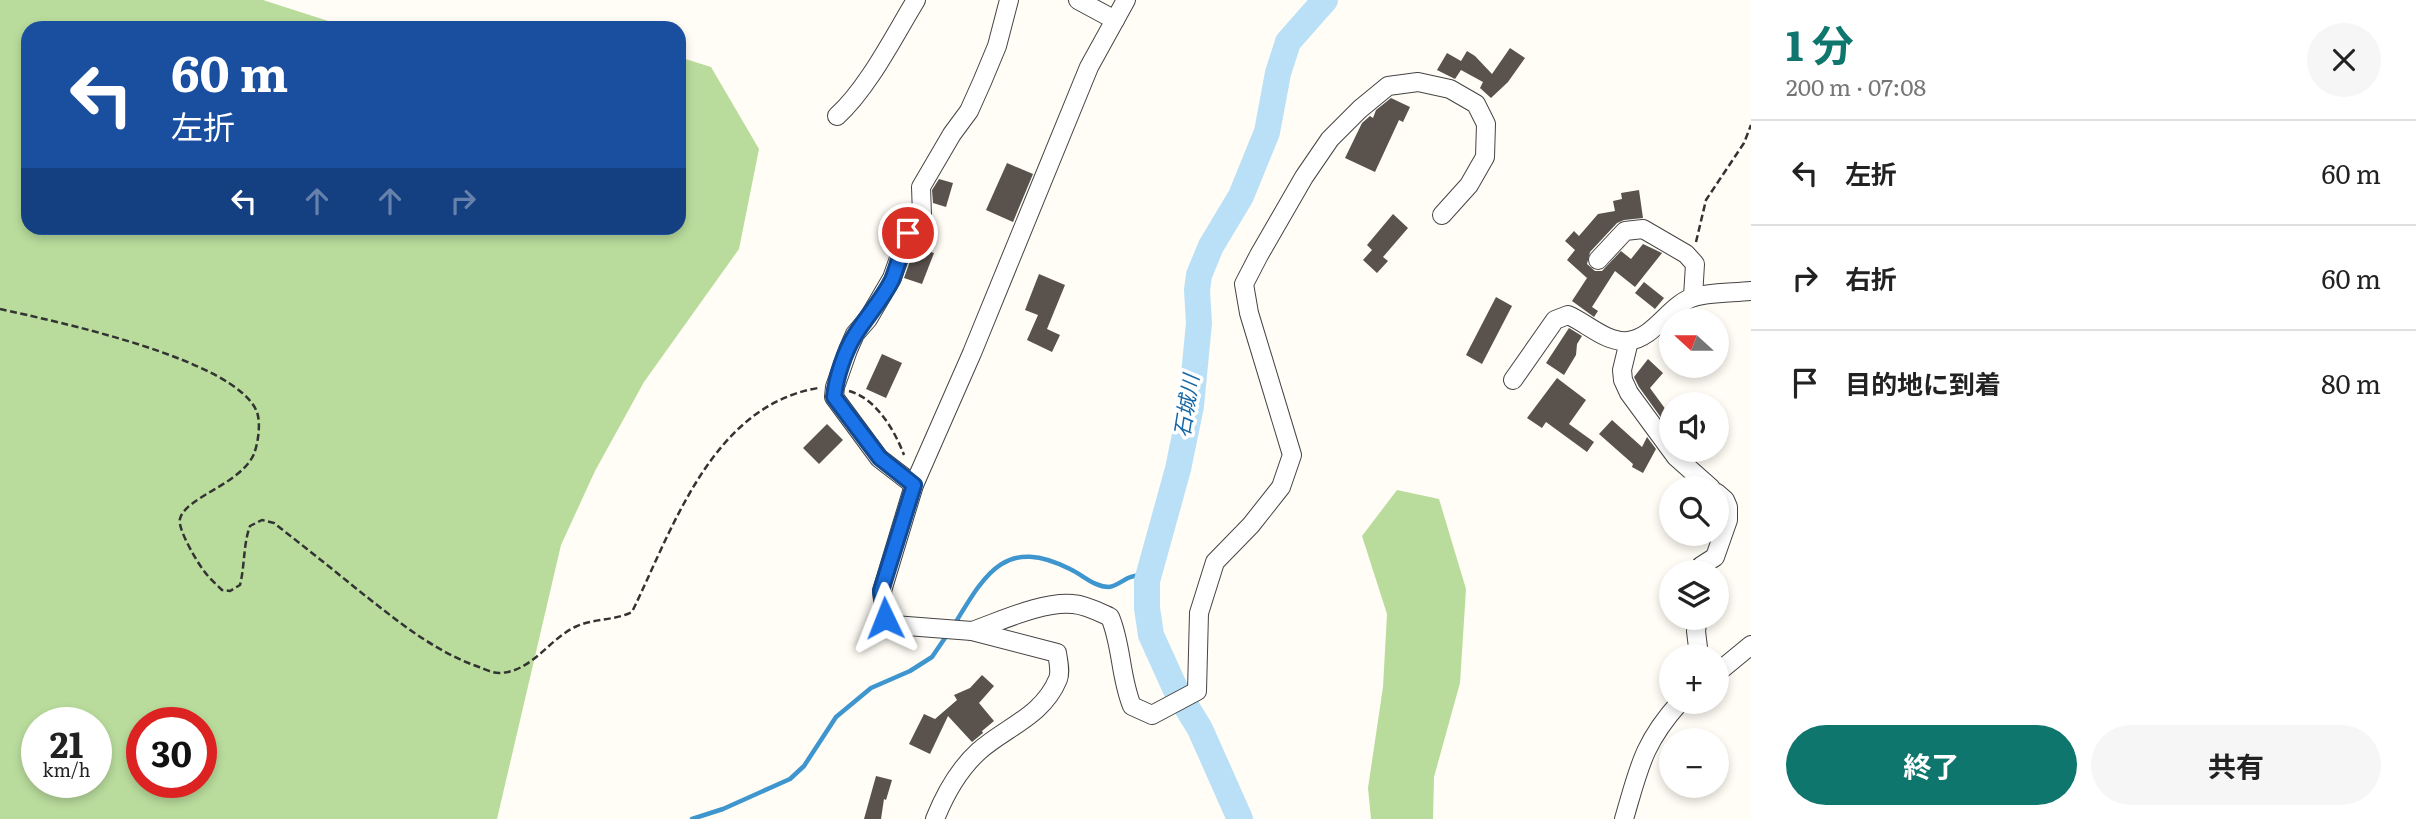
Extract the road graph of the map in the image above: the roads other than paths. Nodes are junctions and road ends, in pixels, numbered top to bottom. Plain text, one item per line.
1 (916, 0) edge
2 (1009, 0) edge
3 (1077, 0) edge
4 (1126, 0) edge
5 (1115, 20) junction
6 (837, 116) dead end
7 (1442, 215) dead end
8 (1598, 260) dead end
9 (1751, 291) edge
10 (1693, 297) junction
11 (1629, 341) junction
12 (1513, 380) dead end
13 (1697, 476) edge
14 (914, 485) junction
15 (972, 631) junction
16 (1751, 645) edge
17 (1729, 663) edge
18 (1669, 714) edge
19 (936, 819) edge
20 (1625, 819) edge

1 - 6 street
2 - 14 street
3 - 5 street
4 - 5 street
5 - 14 street
7 - 15 street
8 - 10 street
9 - 10 street
10 - 11 street
11 - 12 street
11 - 13 street
14 - 15 street
15 - 19 street
16 - 17 street
18 - 20 street

